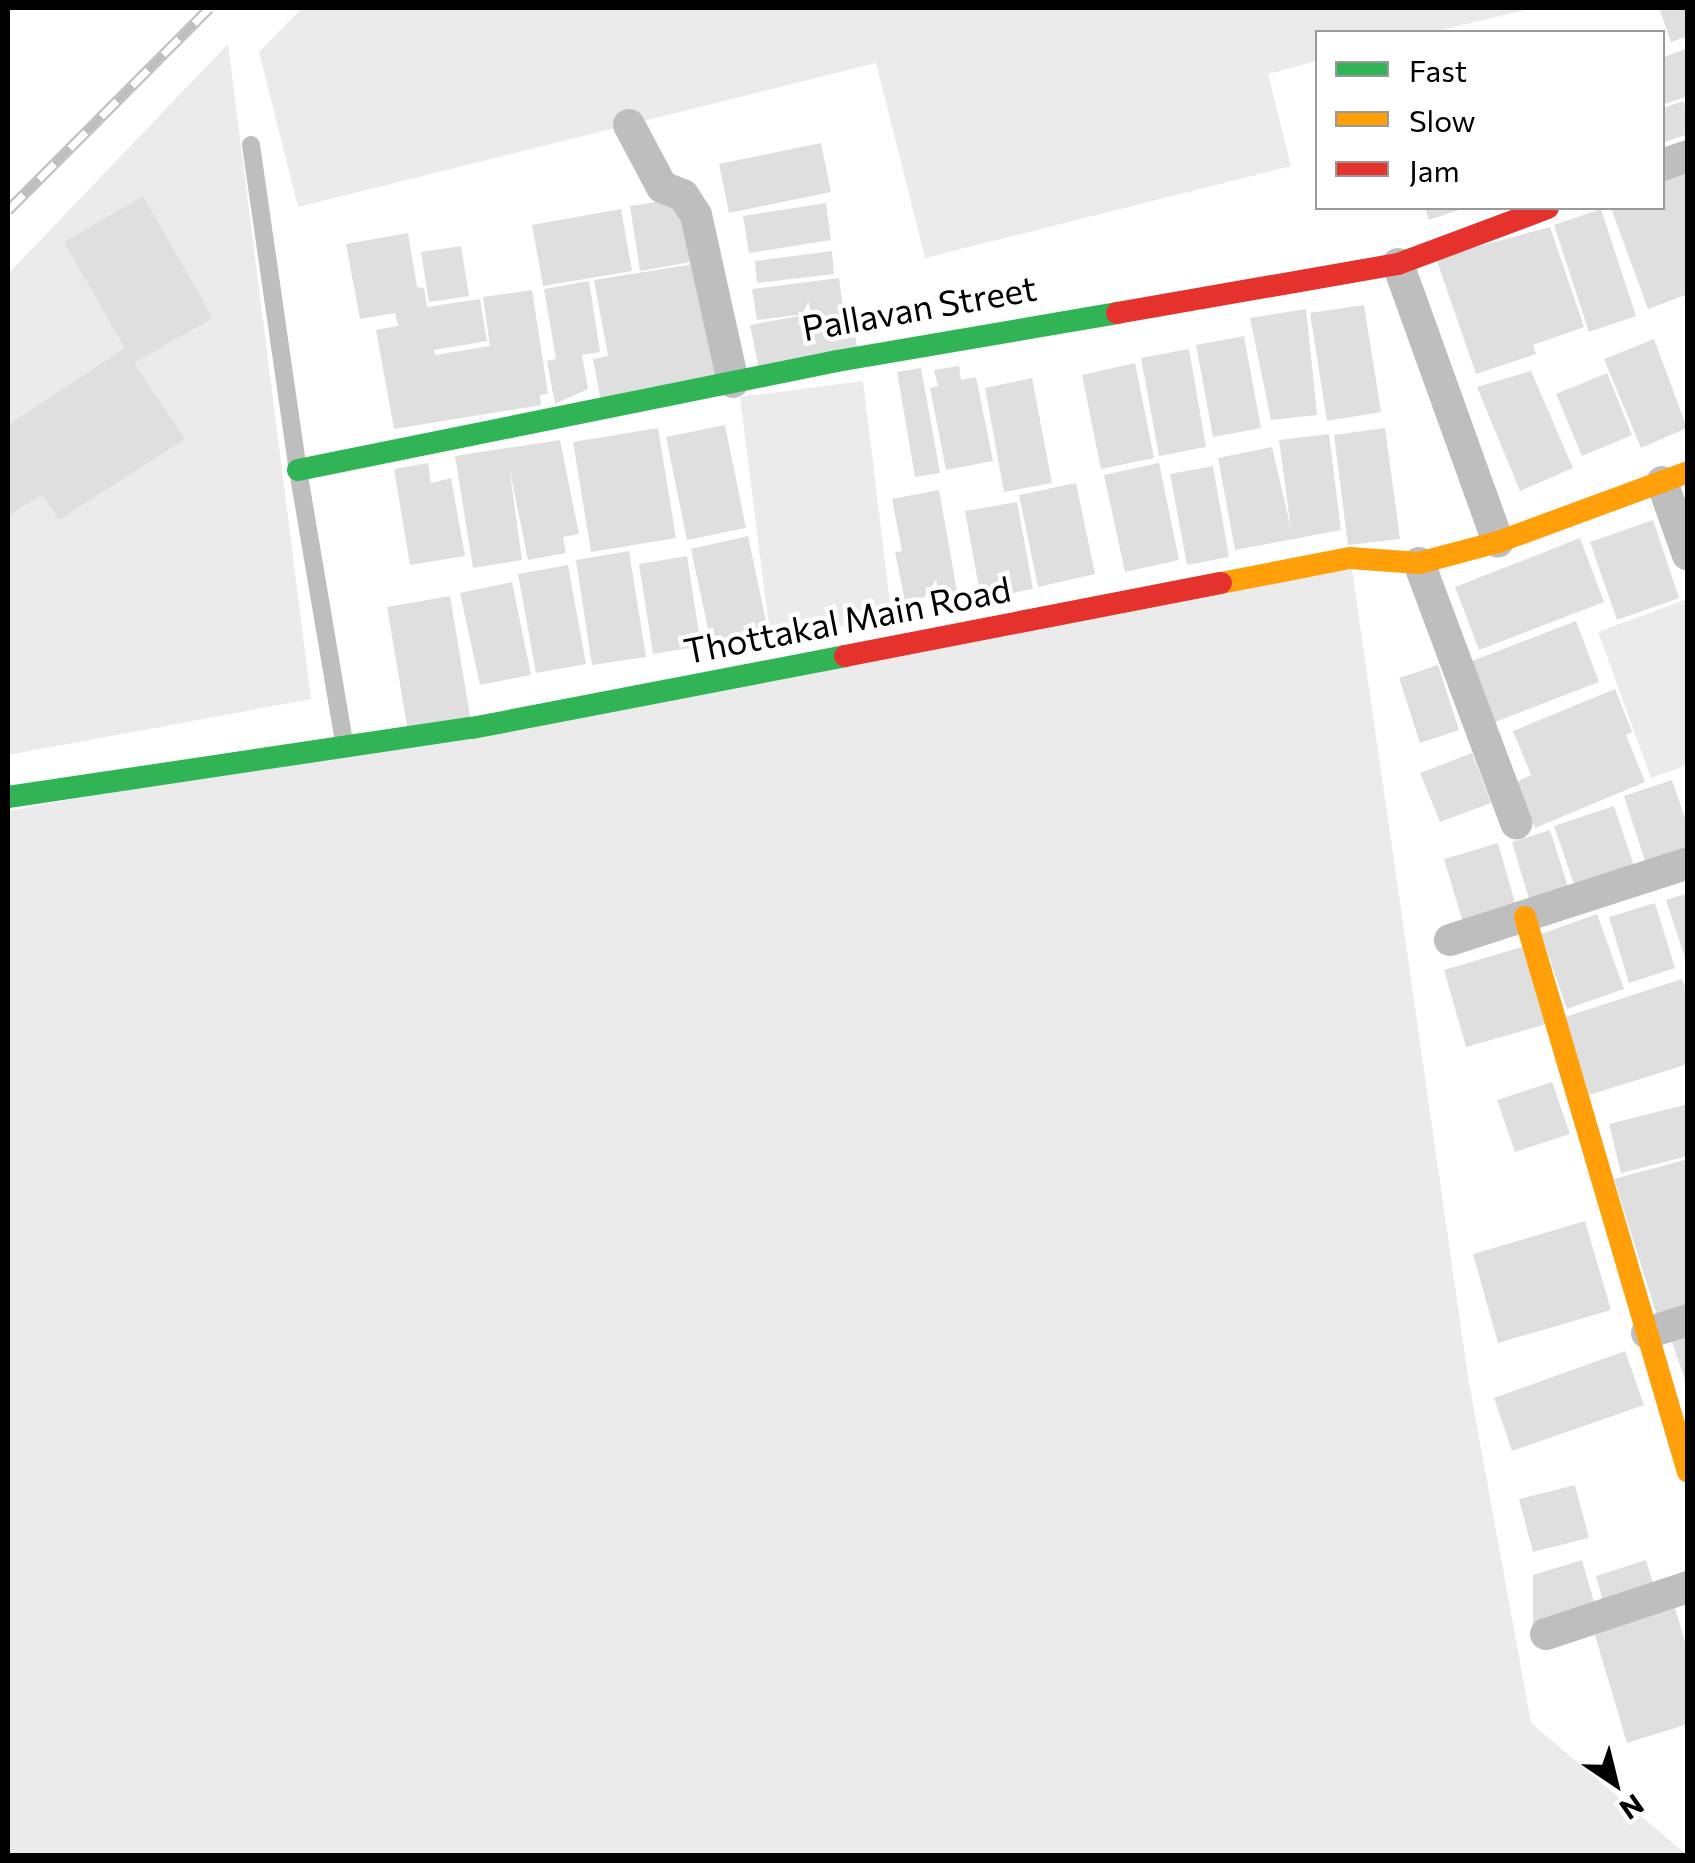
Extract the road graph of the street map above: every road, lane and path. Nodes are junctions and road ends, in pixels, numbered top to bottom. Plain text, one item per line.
1 (629, 124) dead end
2 (251, 145) dead end
3 (1543, 210) edge
4 (1398, 264) junction
5 (733, 382) junction
6 (298, 470) junction
7 (1675, 477) edge
8 (1498, 542) junction
9 (1688, 555) edge
10 (1419, 564) junction
11 (345, 750) junction
12 (8, 797) edge
13 (1516, 823) dead end
14 (1688, 863) edge
15 (1525, 917) junction
16 (1450, 940) dead end
17 (1688, 1320) edge
18 (1647, 1333) junction
19 (1688, 1472) edge
20 (1688, 1586) edge
21 (1546, 1634) dead end

1 - 5 street
2 - 6 lane
3 - 4 street, Pallavan Street
4 - 5 street, Pallavan Street
4 - 8 street
5 - 6 street, Pallavan Street
6 - 11 lane
7 - 8 street, Thottakal Main Road
7 - 9 street
8 - 10 street, Thottakal Main Road
10 - 11 street, Thottakal Main Road
10 - 13 street
11 - 12 street, Thottakal Main Road
14 - 15 street
15 - 16 street
15 - 18 street
17 - 18 street
18 - 19 street
20 - 21 street

